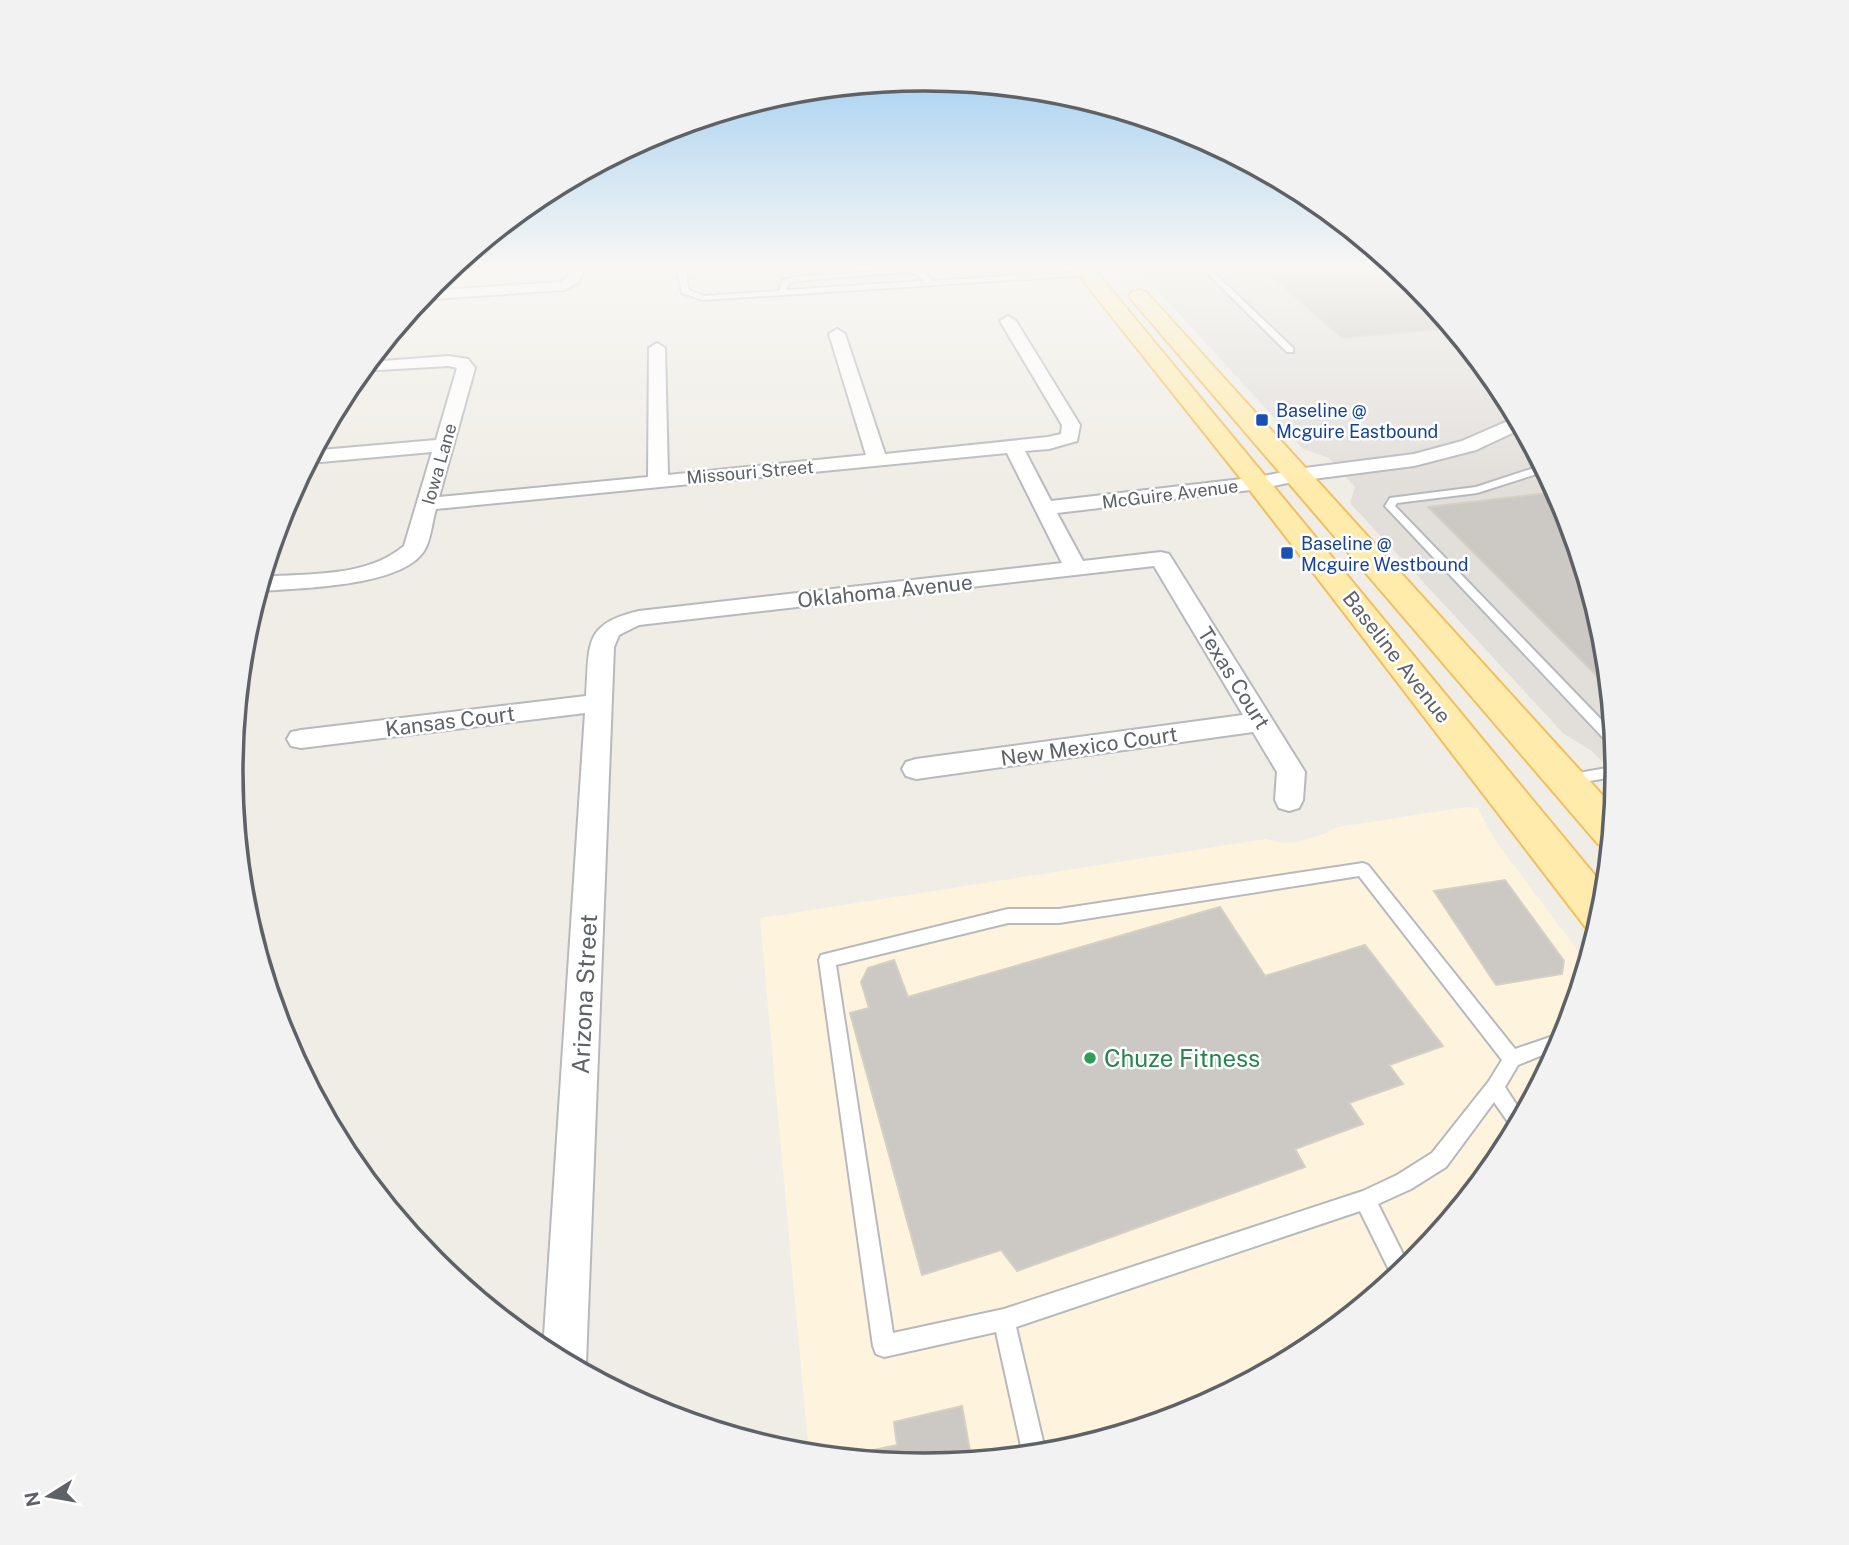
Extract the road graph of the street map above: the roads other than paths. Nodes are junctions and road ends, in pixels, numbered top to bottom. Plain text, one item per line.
1 (839, 341) edge
2 (1020, 341) edge
3 (1143, 341) edge
4 (1178, 341) edge
5 (1282, 341) edge
6 (657, 348) dead end
7 (1290, 349) dead end
8 (378, 366) edge
9 (1511, 426) edge
10 (445, 445) junction
11 (1013, 447) junction
12 (321, 456) dead end
13 (877, 460) junction
14 (1536, 471) edge
15 (1294, 474) junction
16 (1254, 477) junction
17 (658, 481) junction
18 (1040, 500) junction
19 (428, 504) junction
20 (1161, 559) joint
21 (1076, 569) junction
22 (270, 583) edge
23 (611, 628) joint
24 (599, 703) junction
25 (1261, 722) junction
26 (1605, 732) edge
27 (301, 738) dead end
28 (916, 769) dead end
29 (1606, 773) edge
30 (1566, 780) junction
31 (1289, 800) dead end
32 (1604, 824) edge
33 (1593, 905) edge
34 (1549, 1044) edge
35 (1511, 1059) junction
36 (1495, 1087) junction
37 (1513, 1116) edge
38 (1365, 1200) junction
39 (1397, 1263) edge
40 (1003, 1320) junction
41 (565, 1351) edge
42 (1033, 1445) edge

1 - 13 street
2 - 11 street, Missouri Street
3 - 16 main road, Baseline Avenue
4 - 15 main road, Baseline Avenue
5 - 7 lane
6 - 17 street
8 - 10 street, Iowa Lane
9 - 15 street, McGuire Avenue
10 - 12 street
10 - 19 street, Iowa Lane
11 - 13 street, Missouri Street
11 - 18 street
13 - 17 street, Missouri Street
14 - 26 lane
15 - 16 street, McGuire Avenue
15 - 30 main road, Baseline Avenue
16 - 18 street, McGuire Avenue
16 - 18 street, McGuire Avenue
16 - 33 main road, Baseline Avenue
17 - 19 street, Missouri Street
18 - 21 street
19 - 22 street, Iowa Lane
20 - 21 street, Oklahoma Avenue
20 - 25 street, Texas Court
21 - 23 street, Oklahoma Avenue
23 - 24 street, Arizona Street
24 - 27 street, Kansas Court
24 - 41 street, Arizona Street
25 - 28 street, New Mexico Court
25 - 31 street, Texas Court
29 - 30 lane
30 - 32 main road, Baseline Avenue
34 - 35 lane
35 - 36 lane
35 - 40 lane
36 - 37 lane
36 - 38 lane
38 - 39 lane
38 - 40 lane
40 - 42 lane

